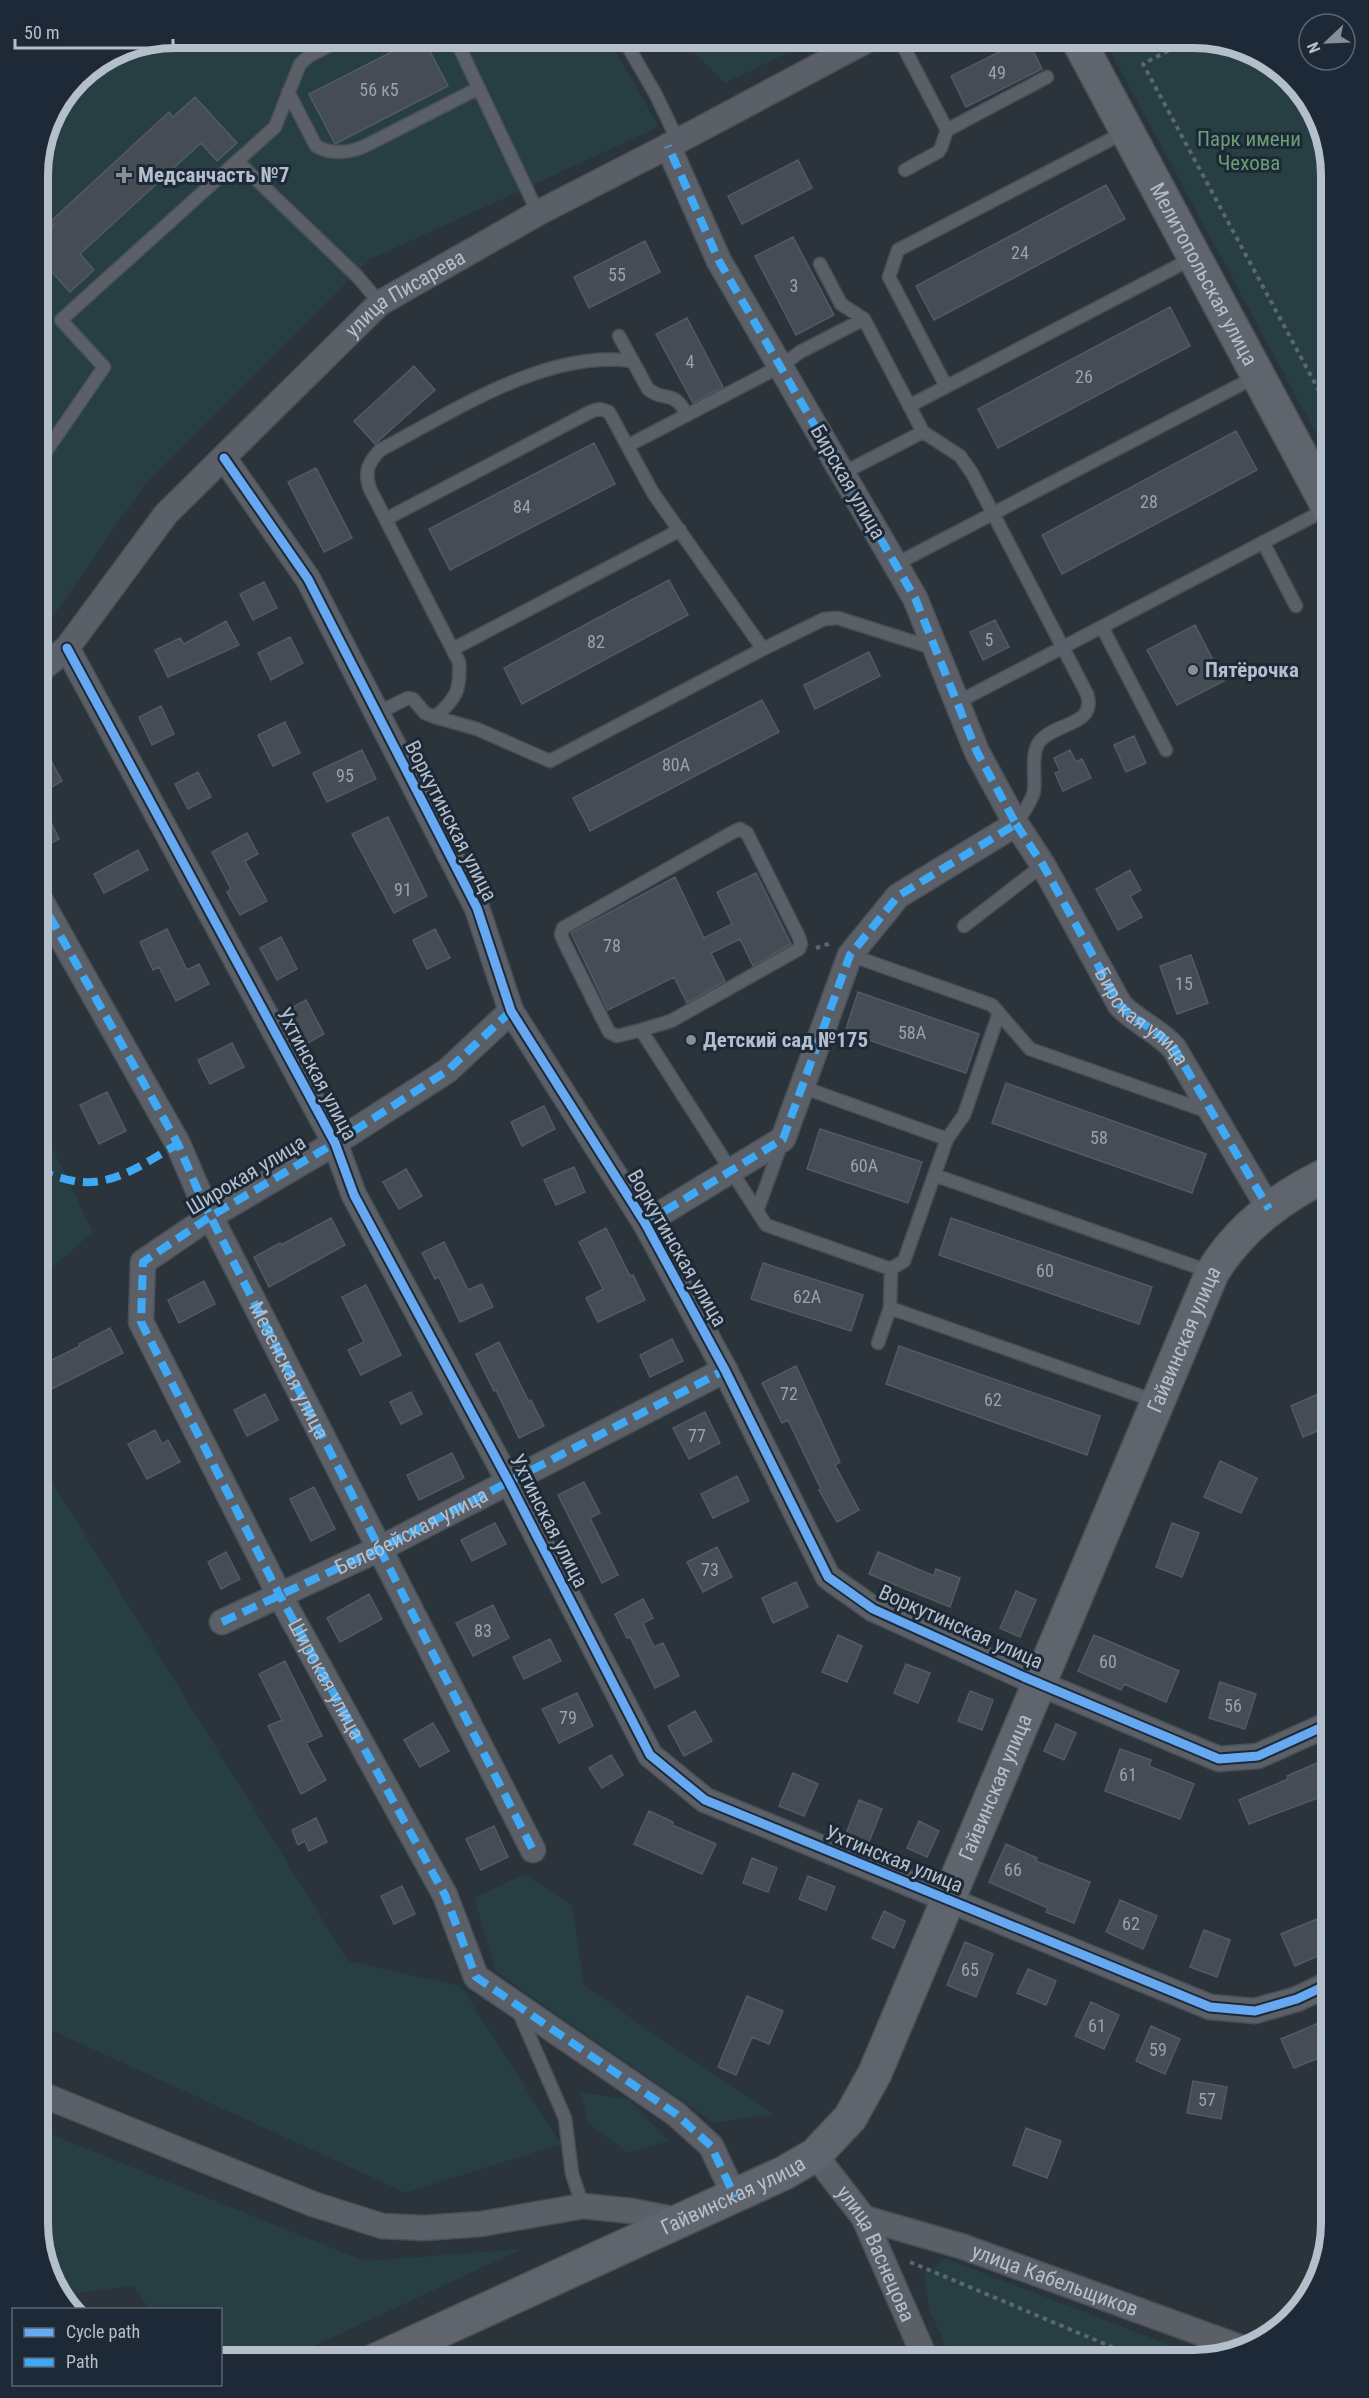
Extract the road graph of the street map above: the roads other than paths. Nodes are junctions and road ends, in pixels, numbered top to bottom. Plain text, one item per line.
1 (325, 48) edge
2 (460, 48) edge
3 (630, 48) edge
4 (852, 48) edge
5 (904, 48) edge
6 (1082, 48) edge
7 (1047, 77) dead end
8 (479, 88) junction
9 (288, 92) junction
10 (947, 130) junction
11 (1127, 131) junction
12 (673, 143) junction
13 (237, 161) junction
14 (905, 170) dead end
15 (538, 213) junction
16 (1195, 257) junction
17 (820, 264) dead end
18 (380, 303) junction
19 (864, 319) junction
20 (619, 336) dead end
21 (632, 361) junction
22 (780, 366) junction
23 (1258, 375) junction
24 (946, 386) junction
25 (909, 406) junction
26 (687, 415) junction
27 (923, 432) junction
28 (628, 446) junction
29 (48, 448) edge
30 (224, 459) junction
31 (843, 473) junction
32 (1321, 493) edge
33 (993, 513) junction
34 (1321, 514) edge
35 (386, 519) junction
36 (680, 530) junction
37 (1263, 542) junction
38 (896, 564) junction
39 (1296, 606) dead end
40 (1102, 627) junction
41 (1063, 647) junction
42 (67, 648) junction
43 (453, 649) junction
44 (937, 649) junction
45 (763, 650) junction
46 (48, 664) edge
47 (958, 702) junction
48 (377, 713) junction
49 (435, 717) junction
50 (1166, 750) dead end
51 (1016, 824) junction
52 (1043, 865) junction
53 (48, 914) edge
54 (964, 926) dead end
55 (842, 948) junction
56 (511, 1011) junction
57 (999, 1013) junction
58 (641, 1030) junction
59 (802, 1088) junction
60 (1213, 1113) junction
61 (783, 1138) junction
62 (947, 1139) junction
63 (335, 1143) junction
64 (732, 1170) junction
65 (934, 1175) junction
66 (1321, 1186) edge
67 (1269, 1209) junction
68 (757, 1211) junction
69 (211, 1216) junction
70 (645, 1223) junction
71 (891, 1269) junction
72 (1212, 1272) junction
73 (890, 1308) junction
74 (878, 1342) dead end
75 (725, 1370) junction
76 (1158, 1402) junction
77 (509, 1482) junction
78 (379, 1549) junction
79 (280, 1596) junction
80 (222, 1622) dead end
81 (1040, 1683) junction
82 (1321, 1728) edge
83 (532, 1850) dead end
84 (949, 1901) junction
85 (1321, 1988) edge
86 (515, 2004) junction
87 (48, 2096) edge
88 (815, 2155) junction
89 (735, 2197) junction
90 (583, 2206) junction
91 (864, 2218) junction
92 (682, 2222) junction
93 (1231, 2344) edge
94 (398, 2350) edge
95 (922, 2350) edge

1 - 9 lane
2 - 8 lane
3 - 12 lane
4 - 12 street, улица Писарева
5 - 10 lane
6 - 11 main road, Мелитопольская улица
7 - 10 lane
8 - 9 lane
8 - 15 lane
9 - 13 lane
10 - 14 lane
11 - 16 main road, Мелитопольская улица
11 - 24 lane
12 - 15 street, улица Писарева
12 - 22 street, Бирская улица
13 - 18 lane
13 - 29 lane
15 - 18 street, улица Писарева
16 - 23 main road, Мелитопольская улица
16 - 24 lane
17 - 19 lane
18 - 30 street, улица Писарева
19 - 22 lane
19 - 25 lane
20 - 21 lane
21 - 26 lane
21 - 35 lane
22 - 26 lane
22 - 31 street, Бирская улица
23 - 32 main road, Мелитопольская улица
23 - 33 lane
24 - 25 lane
25 - 27 lane
26 - 28 lane
27 - 31 lane
27 - 33 lane
28 - 35 lane
28 - 36 lane
30 - 42 street, улица Писарева
30 - 48 street, Воркутинская улица
31 - 38 street, Бирская улица
33 - 38 lane
33 - 41 lane
34 - 37 lane
35 - 43 lane
36 - 43 lane
36 - 45 lane
37 - 39 lane
37 - 40 lane
38 - 44 street, Бирская улица
40 - 41 lane
40 - 50 lane
41 - 47 lane
41 - 51 lane
42 - 46 street, улица Писарева
42 - 63 street, Ухтинская улица
43 - 49 lane
44 - 45 lane
44 - 47 street, Бирская улица
45 - 49 lane
47 - 51 street, Бирская улица
48 - 49 lane
48 - 56 street, Воркутинская улица
51 - 52 street, Бирская улица
51 - 55 street
52 - 54 lane
52 - 60 street, Бирская улица
53 - 69 street, Мезенская улица
55 - 57 lane
55 - 59 street
56 - 63 street, Широкая улица
56 - 70 street, Воркутинская улица
57 - 60 lane
57 - 62 lane
58 - 58 lane
58 - 64 lane
59 - 61 street
59 - 62 lane
60 - 67 street, Бирская улица
61 - 64 street
61 - 68 lane
62 - 65 lane
63 - 69 street, Широкая улица
63 - 77 street, Ухтинская улица
64 - 68 lane
64 - 70 street
65 - 71 lane
65 - 72 lane
66 - 67 main road, Гайвинская улица
67 - 72 main road, Гайвинская улица
68 - 71 lane
69 - 78 street, Мезенская улица
69 - 79 street, Широкая улица
70 - 75 street, Воркутинская улица
71 - 73 lane
72 - 76 main road, Гайвинская улица
73 - 74 lane
73 - 76 lane
75 - 77 street, Белебейская улица
75 - 81 street, Воркутинская улица
76 - 81 main road, Гайвинская улица
77 - 78 street, Белебейская улица
77 - 84 street, Ухтинская улица
78 - 79 street, Белебейская улица
78 - 83 street, Мезенская улица
79 - 80 street, Белебейская улица
79 - 86 street, Широкая улица
81 - 82 street, Воркутинская улица
81 - 84 main road, Гайвинская улица
84 - 85 street, Ухтинская улица
84 - 88 main road, Гайвинская улица
86 - 89 street
86 - 90 lane
87 - 90 street
88 - 89 main road, Гайвинская улица
88 - 91 street, улица Васнецова
89 - 92 main road, Гайвинская улица
90 - 92 street
91 - 93 street, улица Кабельщиков
91 - 95 street, улица Васнецова
92 - 94 main road, Гайвинская улица

